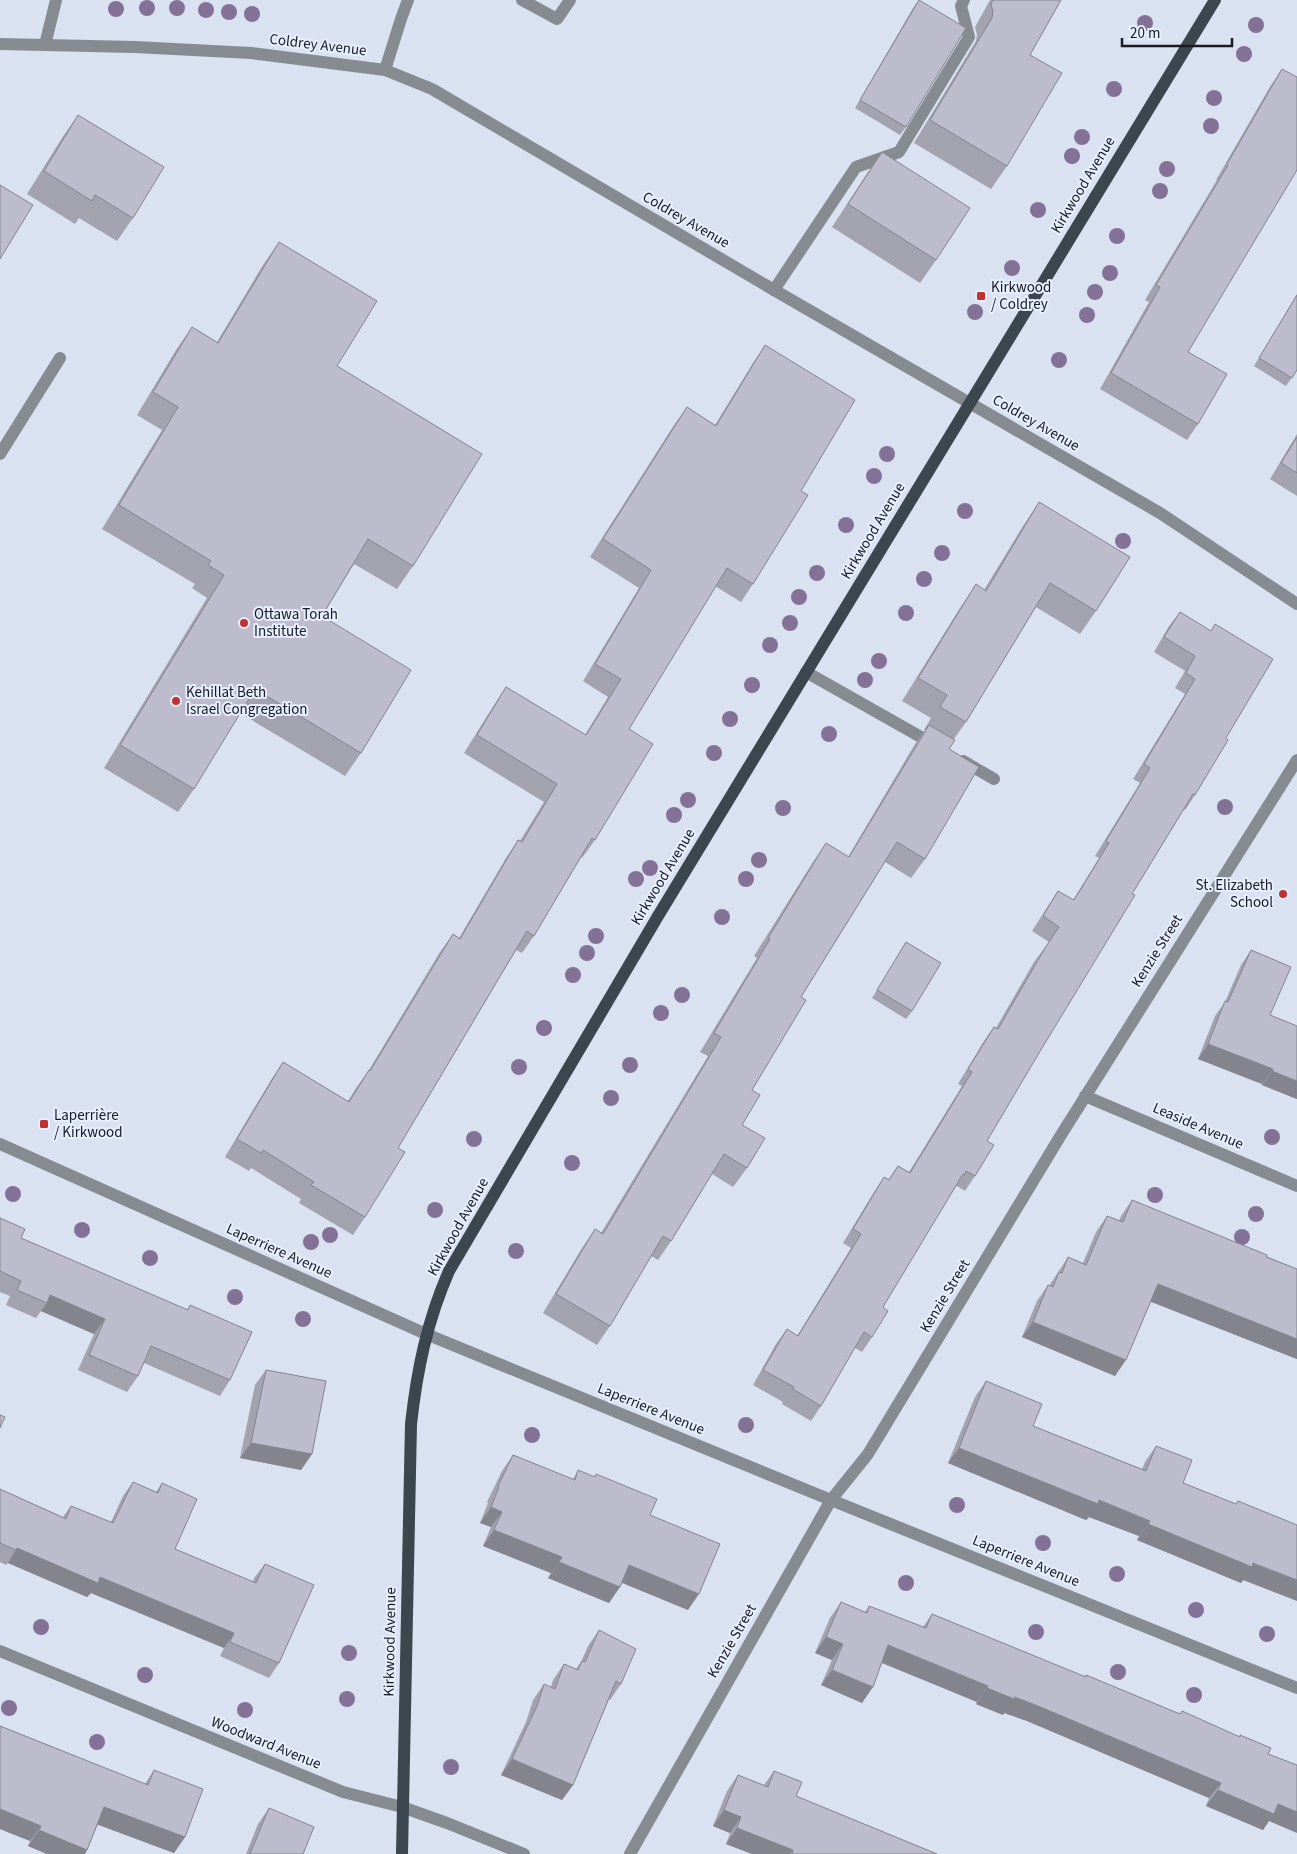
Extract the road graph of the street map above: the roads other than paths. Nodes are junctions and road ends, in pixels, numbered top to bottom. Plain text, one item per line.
1 (56, 0) edge
2 (408, 0) edge
3 (522, 0) edge
4 (570, 0) edge
5 (964, 0) edge
6 (1215, 0) edge
7 (0, 44) edge
8 (45, 45) junction
9 (386, 70) junction
10 (774, 290) junction
11 (60, 358) dead end
12 (969, 403) junction
13 (0, 454) edge
14 (1297, 604) edge
15 (806, 672) junction
16 (1297, 760) edge
17 (994, 779) dead end
18 (1086, 1096) junction
19 (0, 1144) edge
20 (1297, 1186) edge
21 (426, 1334) junction
22 (831, 1500) junction
23 (0, 1651) edge
24 (1297, 1688) edge
25 (402, 1807) junction
26 (402, 1854) edge
27 (524, 1854) edge
28 (630, 1854) edge

1 - 8 street
2 - 9 street
3 - 4 street
5 - 10 street
6 - 12 main road, Kirkwood Avenue
7 - 8 street, Coldrey Avenue
8 - 9 street, Coldrey Avenue
9 - 10 street, Coldrey Avenue
10 - 12 street, Coldrey Avenue
11 - 13 street
12 - 14 street, Coldrey Avenue
12 - 15 main road, Kirkwood Avenue
15 - 17 street
15 - 21 main road, Kirkwood Avenue
16 - 18 street, Kenzie Street
18 - 20 street, Leaside Avenue
18 - 22 street, Kenzie Street
19 - 21 street, Laperriere Avenue
21 - 22 street, Laperriere Avenue
21 - 25 main road, Kirkwood Avenue
22 - 24 street, Laperriere Avenue
22 - 28 street, Kenzie Street
23 - 25 street, Woodward Avenue
25 - 26 main road, Kirkwood Avenue
25 - 27 street, Woodward Avenue

